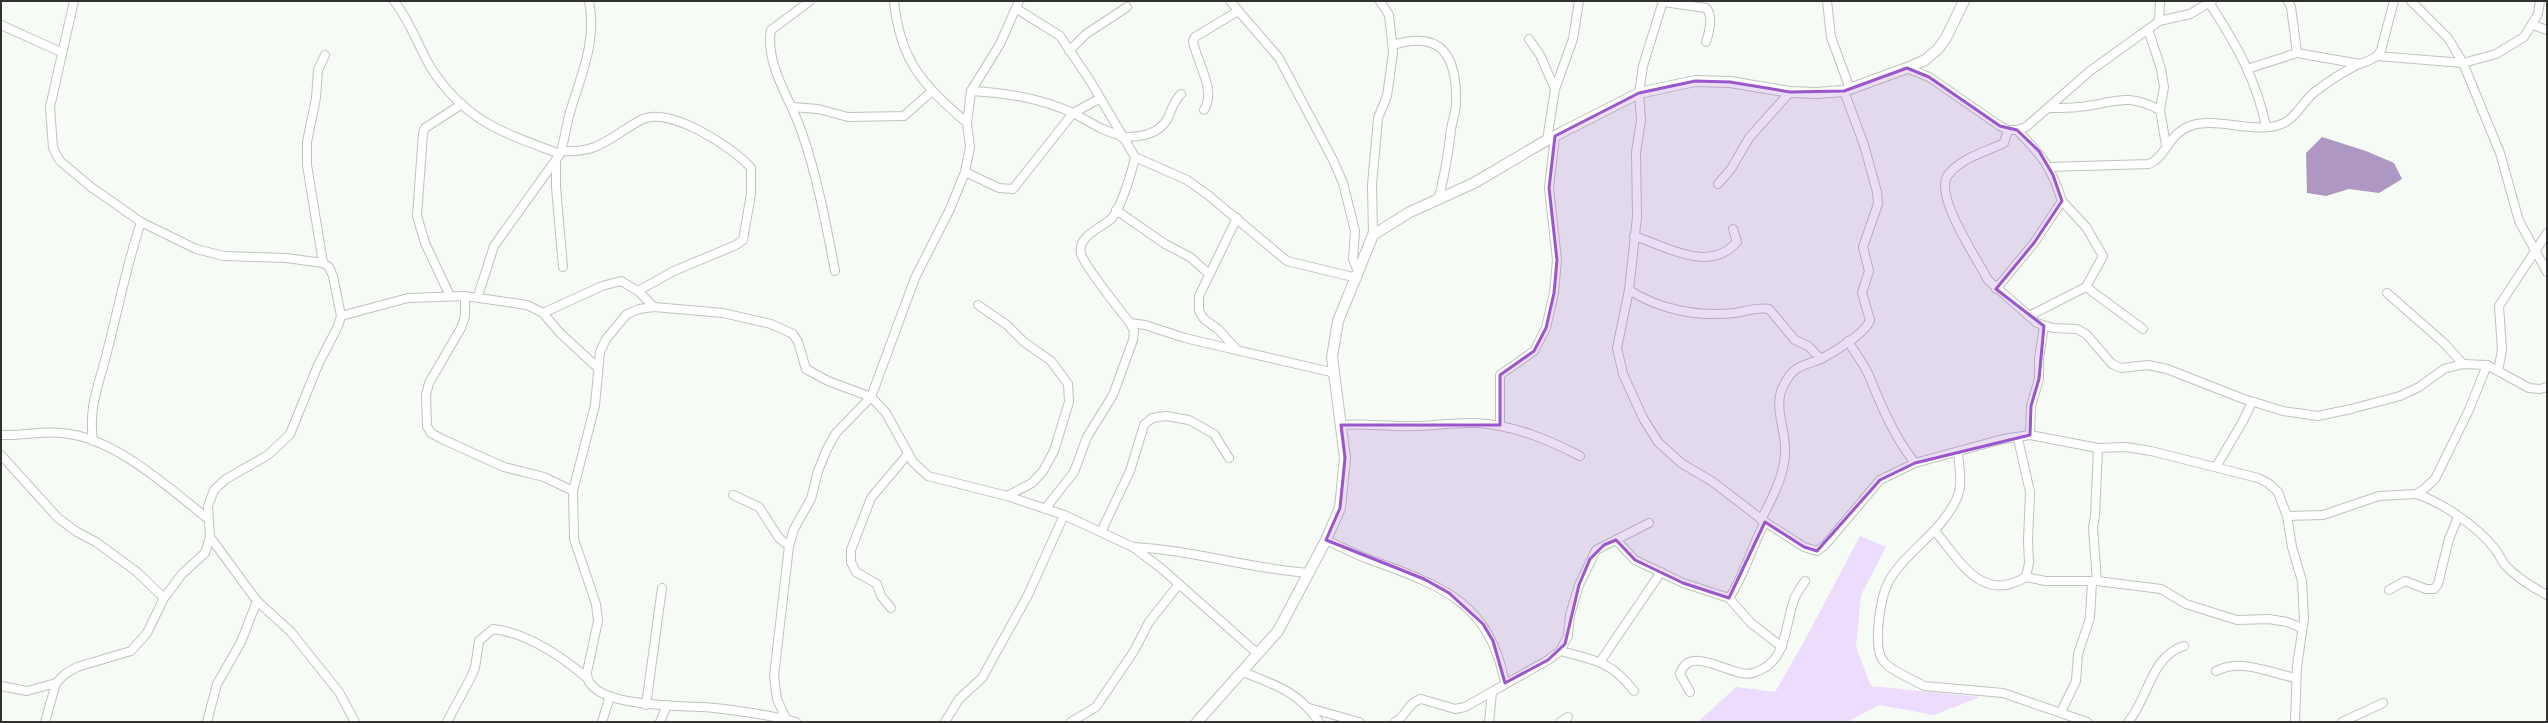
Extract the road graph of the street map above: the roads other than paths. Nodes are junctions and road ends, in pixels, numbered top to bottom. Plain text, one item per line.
1 (74, 1) edge
2 (394, 1) edge
3 (589, 1) edge
4 (810, 1) edge
5 (894, 1) edge
6 (1230, 1) edge
7 (1380, 1) edge
8 (1579, 1) edge
9 (1827, 1) edge
10 (1964, 1) edge
11 (2160, 1) edge
12 (2288, 1) edge
13 (2394, 1) edge
14 (2411, 1) edge
15 (2540, 1) edge
16 (1663, 2) edge
17 (2211, 2) edge
18 (1018, 5) edge
19 (1127, 7) dead end
20 (1238, 10) junction
21 (2159, 21) junction
22 (1, 25) edge
23 (2533, 25) junction
24 (2148, 29) junction
25 (2547, 30) edge
26 (1529, 39) dead end
27 (1706, 42) dead end
28 (1393, 45) junction
29 (1069, 51) junction
30 (61, 52) junction
31 (2297, 53) junction
32 (325, 55) dead end
33 (2377, 56) junction
34 (2464, 63) junction
35 (2360, 64) junction
36 (1907, 68) junction
37 (2247, 69) junction
38 (1555, 89) junction
39 (1847, 90) junction
40 (932, 91) junction
41 (971, 91) junction
42 (1790, 92) junction
43 (1639, 93) junction
44 (1181, 94) dead end
45 (1099, 99) junction
46 (462, 104) junction
47 (792, 107) junction
48 (2050, 108) junction
49 (1204, 110) dead end
50 (2160, 110) junction
51 (1073, 113) junction
52 (967, 123) junction
53 (2266, 126) junction
54 (2008, 130) junction
55 (2017, 130) junction
56 (1121, 136) junction
57 (1551, 138) junction
58 (2166, 145) junction
59 (561, 153) junction
60 (1134, 156) junction
61 (556, 163) junction
62 (2048, 167) junction
63 (965, 172) junction
64 (1718, 184) dead end
65 (1438, 200) junction
66 (2062, 201) junction
67 (1116, 210) junction
68 (1237, 218) junction
69 (141, 222) junction
70 (1733, 229) dead end
71 (2547, 233) edge
72 (1373, 235) junction
73 (1634, 236) junction
74 (2536, 252) junction
75 (323, 263) junction
76 (563, 267) dead end
77 (836, 270) dead end
78 (2547, 272) edge
79 (1209, 274) junction
80 (1357, 275) junction
81 (2086, 287) junction
82 (1996, 289) junction
83 (1628, 290) junction
84 (638, 291) junction
85 (2386, 293) dead end
86 (450, 296) junction
87 (465, 296) junction
88 (478, 296) junction
89 (978, 305) dead end
90 (654, 307) junction
91 (543, 313) junction
92 (341, 316) junction
93 (2029, 316) junction
94 (1130, 323) junction
95 (2044, 326) junction
96 (2143, 330) dead end
97 (1848, 341) junction
98 (1237, 350) junction
99 (1821, 359) junction
100 (2463, 364) junction
101 (2487, 365) junction
102 (598, 368) junction
103 (2498, 371) junction
104 (1335, 373) junction
105 (2547, 387) edge
106 (871, 397) junction
107 (2252, 402) junction
108 (1341, 425) junction
109 (1500, 425) junction
110 (1, 435) edge
111 (2030, 435) junction
112 (2018, 439) junction
113 (94, 440) junction
114 (2098, 448) junction
115 (1958, 452) junction
116 (908, 454) junction
117 (1, 455) edge
118 (1580, 456) dead end
119 (1229, 458) dead end
120 (1915, 463) junction
121 (2216, 467) junction
122 (573, 491) junction
123 (2416, 494) junction
124 (733, 495) dead end
125 (1007, 496) junction
126 (1045, 509) junction
127 (1064, 514) junction
128 (2287, 516) junction
129 (2458, 517) junction
130 (208, 518) junction
131 (1763, 521) junction
132 (1649, 524) dead end
133 (1935, 531) junction
134 (1101, 532) junction
135 (210, 538) junction
136 (1326, 540) junction
137 (1616, 540) junction
138 (788, 546) junction
139 (1133, 547) junction
140 (1661, 572) junction
141 (1309, 573) junction
142 (2026, 577) junction
143 (1804, 581) dead end
144 (2095, 582) junction
145 (1179, 584) junction
146 (662, 588) dead end
147 (2389, 590) dead end
148 (2547, 595) edge
149 (164, 598) junction
150 (1729, 598) junction
151 (257, 601) junction
152 (891, 608) dead end
153 (2302, 628) junction
154 (2184, 646) dead end
155 (1782, 647) junction
156 (1560, 651) junction
157 (1258, 654) junction
158 (1600, 662) junction
159 (2216, 671) dead end
160 (1243, 672) junction
161 (587, 678) junction
162 (2296, 678) junction
163 (56, 683) junction
164 (1505, 683) junction
165 (1, 686) edge
166 (1634, 691) dead end
167 (1492, 692) junction
168 (1690, 692) dead end
169 (610, 696) junction
170 (2383, 703) dead end
171 (646, 705) junction
172 (667, 705) junction
173 (1309, 708) junction
174 (2061, 712) junction
175 (1568, 717) dead end
176 (786, 719) junction
177 (45, 722) edge
178 (207, 722) edge
179 (356, 722) edge
180 (447, 722) edge
181 (602, 722) edge
182 (660, 722) edge
183 (796, 722) edge
184 (945, 722) edge
185 (1071, 722) edge
186 (1197, 722) edge
187 (1318, 722) edge
188 (1359, 722) edge
189 (1395, 722) edge
190 (1489, 722) edge
191 (1560, 722) edge
192 (2087, 722) edge
193 (2128, 722) edge
194 (2296, 722) edge
195 (2342, 722) edge

1 - 30 street
2 - 46 street
3 - 59 street
4 - 47 street
5 - 40 street
6 - 20 street
7 - 28 street
8 - 38 street
9 - 39 street
10 - 36 street
11 - 21 street
12 - 31 street
13 - 33 street
14 - 34 street
15 - 23 street
16 - 27 street
16 - 43 street
17 - 21 street
17 - 37 street
18 - 29 street
18 - 41 street
19 - 29 street
20 - 49 street
20 - 80 street
21 - 24 street
22 - 30 street
23 - 25 street
23 - 34 street
24 - 48 street
24 - 50 street
26 - 38 street
28 - 65 street
28 - 72 street
29 - 45 street
30 - 69 street
31 - 35 street
31 - 37 street
32 - 75 street
33 - 34 street
33 - 35 street
34 - 74 street
35 - 53 street
36 - 39 street
36 - 54 street
37 - 53 street
38 - 57 street
39 - 42 street
39 - 97 street
40 - 47 street
40 - 52 street
41 - 51 street
41 - 52 street
42 - 43 street
42 - 64 street
43 - 57 street
43 - 73 street
44 - 56 street
45 - 51 street
45 - 56 street
46 - 59 street
46 - 86 street
47 - 77 street
48 - 50 street
48 - 55 street
50 - 58 street
51 - 56 street
51 - 63 street
52 - 63 street
53 - 58 street
54 - 55 street
54 - 82 street
55 - 62 street
56 - 60 street
57 - 65 street
57 - 109 street
58 - 62 street
59 - 61 street
59 - 84 street
60 - 67 street
60 - 68 street
61 - 76 street
61 - 88 street
62 - 66 street
63 - 106 street
65 - 72 street
66 - 81 street
66 - 82 street
67 - 79 street
67 - 94 street
68 - 79 street
68 - 80 street
69 - 75 street
69 - 113 street
70 - 73 street
71 - 74 street
72 - 80 street
73 - 83 street
74 - 78 street
74 - 103 street
75 - 92 street
79 - 98 street
80 - 104 street
81 - 93 street
81 - 96 street
82 - 93 street
83 - 99 street
83 - 131 street
84 - 90 street
84 - 91 street
85 - 100 street
86 - 87 street
86 - 92 street
87 - 88 street
87 - 122 street
88 - 91 street
89 - 125 street
90 - 102 street
90 - 106 street
91 - 102 street
92 - 130 street
93 - 95 street
94 - 98 street
94 - 126 street
95 - 107 street
95 - 111 street
97 - 99 street
97 - 120 street
98 - 104 street
99 - 131 street
100 - 101 street
100 - 107 street
101 - 103 street
101 - 123 street
102 - 122 street
103 - 105 street
104 - 108 street
106 - 116 street
106 - 138 street
107 - 121 street
108 - 109 street
108 - 136 street
109 - 118 street
110 - 113 street
111 - 112 street
111 - 114 street
112 - 115 street
112 - 142 street
113 - 130 street
114 - 121 street
114 - 144 street
115 - 120 street
115 - 133 street
116 - 125 street
116 - 152 street
117 - 149 street
119 - 134 street
120 - 131 street
121 - 128 street
122 - 161 street
123 - 128 street
123 - 129 street
124 - 138 street
125 - 126 street
126 - 127 street
127 - 134 street
127 - 184 street
128 - 153 street
129 - 147 street
129 - 148 street
130 - 135 street
131 - 150 street
132 - 137 street
133 - 142 street
133 - 174 street
134 - 139 street
135 - 149 street
135 - 151 street
136 - 141 street
136 - 164 street
137 - 140 street
137 - 156 street
138 - 176 street
139 - 141 street
139 - 145 street
140 - 150 street
140 - 158 street
141 - 157 street
142 - 144 street
143 - 155 street
144 - 153 street
144 - 174 street
145 - 157 street
145 - 185 street
146 - 171 street
149 - 163 street
150 - 155 street
151 - 178 street
151 - 179 street
153 - 162 street
154 - 193 street
155 - 168 street
156 - 158 street
156 - 164 street
157 - 160 street
158 - 166 street
159 - 162 street
160 - 173 street
160 - 186 street
161 - 169 street
161 - 180 street
162 - 194 street
163 - 165 street
163 - 177 street
164 - 167 street
167 - 189 street
167 - 190 street
169 - 171 street
169 - 181 street
170 - 195 street
171 - 172 street
172 - 176 street
172 - 182 street
173 - 187 street
173 - 188 street
174 - 192 street
175 - 191 street
176 - 183 street

